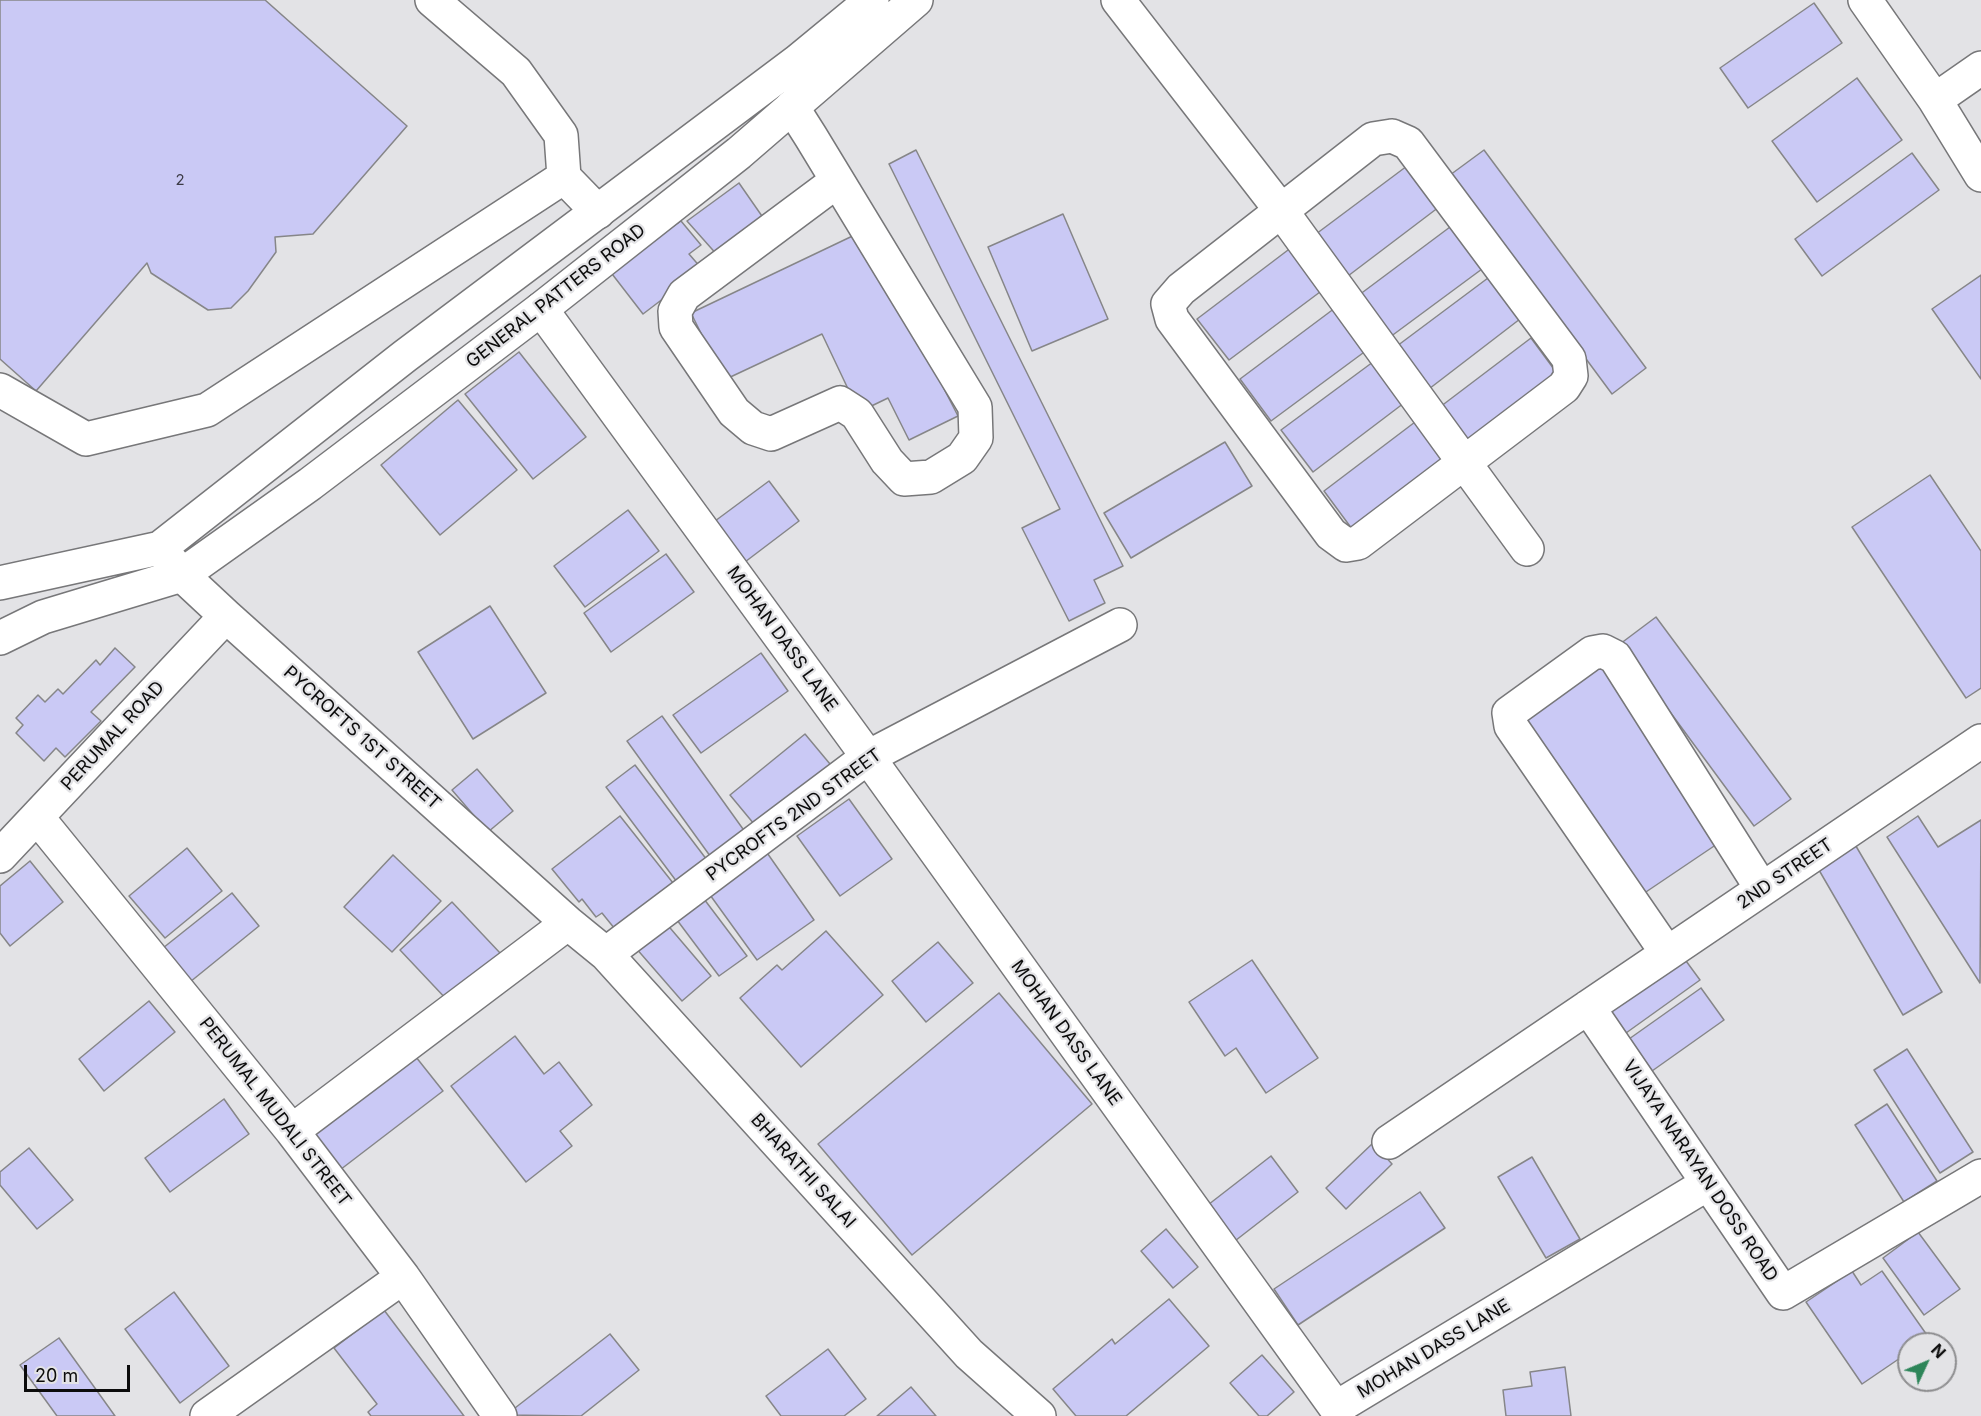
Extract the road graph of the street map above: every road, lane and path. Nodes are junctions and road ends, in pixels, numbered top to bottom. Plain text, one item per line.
1 (432, 0) edge
2 (872, 0) edge
3 (916, 0) edge
4 (1118, 0) edge
5 (1865, 0) edge
6 (1981, 68) edge
7 (1935, 100) junction
8 (792, 107) junction
9 (1981, 175) edge
10 (564, 177) junction
11 (837, 181) junction
12 (1280, 209) junction
13 (598, 212) junction
14 (541, 309) junction
15 (0, 390) edge
16 (1465, 463) junction
17 (160, 548) junction
18 (1527, 549) dead end
19 (182, 575) junction
20 (0, 584) edge
21 (226, 616) junction
22 (1120, 625) dead end
23 (0, 638) edge
24 (1981, 741) edge
25 (868, 757) junction
26 (37, 817) junction
27 (0, 856) edge
28 (1762, 889) junction
29 (568, 923) junction
30 (1667, 953) junction
31 (606, 954) junction
32 (1588, 1007) junction
33 (292, 1131) junction
34 (1389, 1142) dead end
35 (1981, 1176) edge
36 (1707, 1184) junction
37 (403, 1277) junction
38 (207, 1416) edge
39 (500, 1416) edge
40 (1039, 1416) edge

1 - 10 street
2 - 13 street
3 - 8 street, GENERAL PATTERS ROAD
4 - 12 street
5 - 7 street
6 - 7 street
7 - 9 street
8 - 11 street
8 - 14 street, GENERAL PATTERS ROAD
10 - 13 street
10 - 15 street
11 - 11 street
12 - 16 street
12 - 16 street
12 - 16 street
13 - 17 street
14 - 19 street, GENERAL PATTERS ROAD
14 - 25 street, MOHAN DASS LANE
16 - 18 street
17 - 19 street, PYCROFTS 1ST STREET
17 - 20 street
19 - 21 street, PYCROFTS 1ST STREET
19 - 23 street, GENERAL PATTERS ROAD
21 - 26 street, PERUMAL ROAD
21 - 29 street, PYCROFTS 1ST STREET
22 - 25 street, PYCROFTS 2ND STREET
24 - 28 street, 2ND STREET
25 - 31 street, PYCROFTS 2ND STREET
25 - 36 street, MOHAN DASS LANE
26 - 27 street, PERUMAL ROAD
26 - 33 street, PERUMAL MUDALI STREET
28 - 30 street, 2ND STREET
28 - 30 street
29 - 31 street, BHARATHI SALAI
29 - 33 street
30 - 32 street, 2ND STREET
31 - 40 street, BHARATHI SALAI
32 - 34 street, 2ND STREET
32 - 36 street, VIJAYA NARAYAN DOSS ROAD
33 - 37 street, PERUMAL MUDALI STREET
35 - 36 street, VIJAYA NARAYAN DOSS ROAD
37 - 38 street
37 - 39 street, PERUMAL MUDALI STREET

